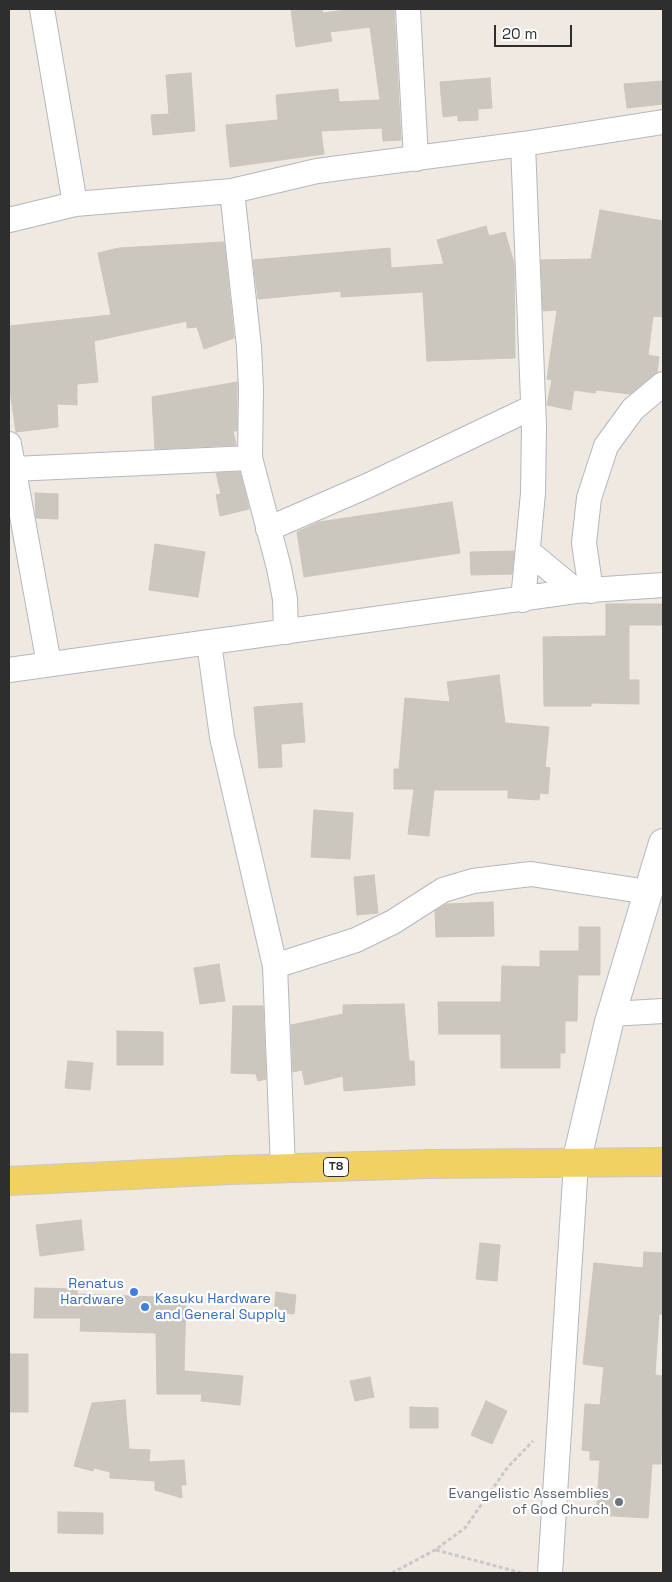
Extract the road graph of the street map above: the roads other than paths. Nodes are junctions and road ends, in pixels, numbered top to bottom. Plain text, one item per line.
1 (42, 9) edge
2 (408, 9) edge
3 (663, 122) edge
4 (523, 144) junction
5 (416, 159) junction
6 (232, 191) junction
7 (75, 204) junction
8 (9, 220) edge
9 (663, 384) edge
10 (533, 407) junction
11 (9, 444) edge
12 (250, 458) junction
13 (14, 469) junction
14 (268, 528) junction
15 (529, 552) junction
16 (663, 585) edge
17 (583, 591) junction
18 (523, 600) junction
19 (286, 632) junction
20 (209, 643) junction
21 (49, 664) junction
22 (9, 670) edge
23 (663, 843) edge
24 (648, 892) junction
25 (275, 966) junction
26 (663, 1011) edge
27 (611, 1014) junction
28 (663, 1162) edge
29 (576, 1163) junction
30 (283, 1168) junction
31 (9, 1181) edge
32 (550, 1573) edge

1 - 7 street
2 - 5 street
3 - 4 street
4 - 5 street
4 - 10 street
5 - 6 street
6 - 7 street
6 - 12 street
7 - 8 street
9 - 17 street
10 - 14 street
10 - 15 street
11 - 13 street
12 - 13 street
12 - 14 street
13 - 21 street
14 - 19 street
15 - 17 street
15 - 18 street
16 - 17 street
17 - 18 street
18 - 19 street
19 - 20 street
20 - 21 street
20 - 25 street
21 - 22 street
23 - 24 street
24 - 25 street
24 - 27 street
25 - 30 street
26 - 27 street
27 - 29 street
28 - 29 main road, T8
29 - 30 main road, T8
29 - 32 street
30 - 31 main road, T8

